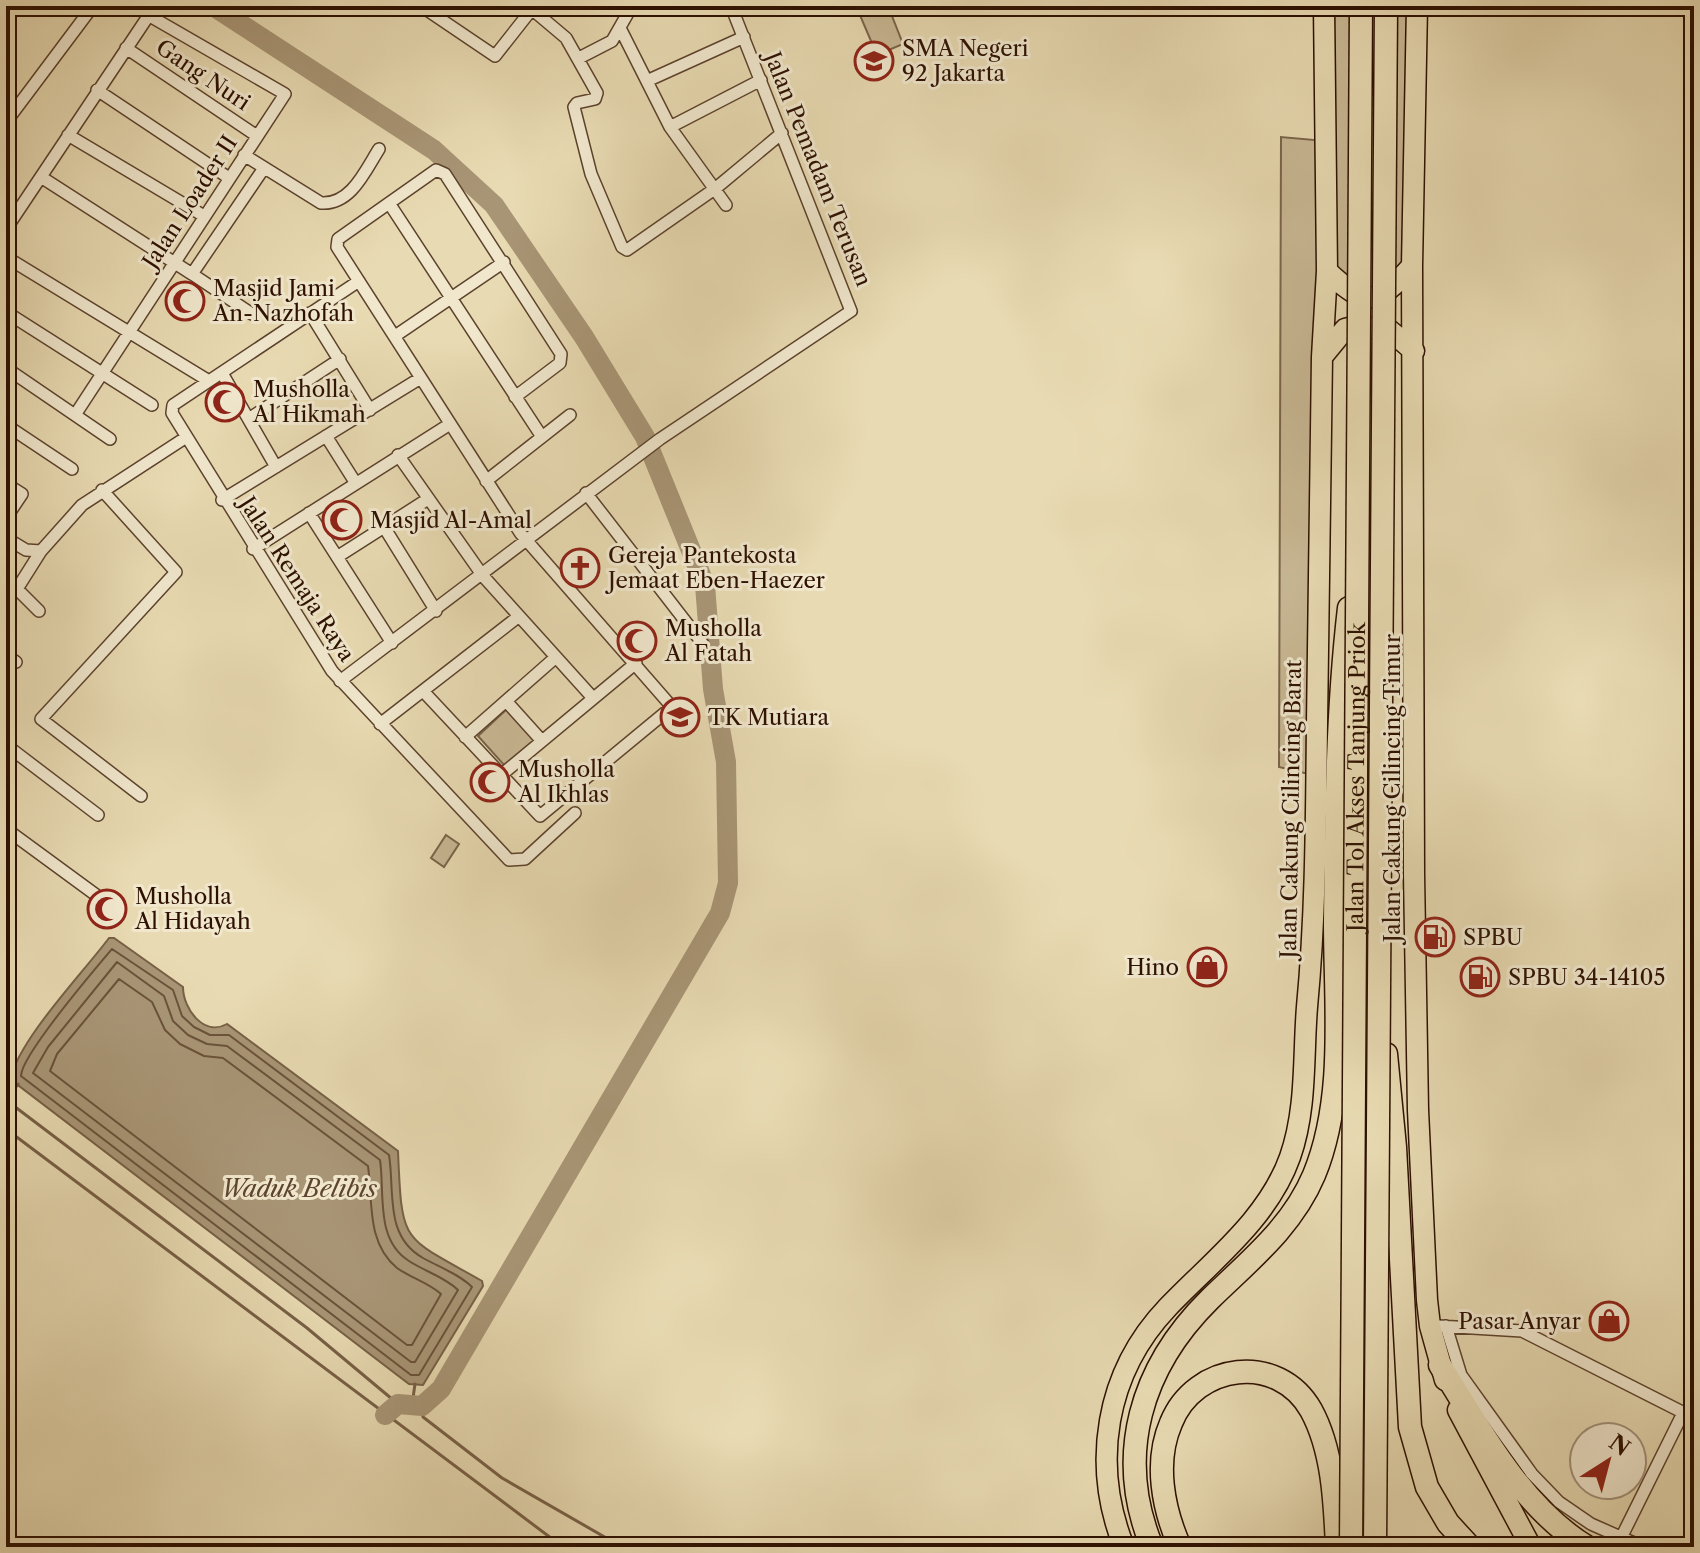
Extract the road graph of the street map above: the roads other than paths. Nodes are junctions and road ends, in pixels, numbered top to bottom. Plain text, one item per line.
1 (93, 6) edge
2 (411, 6) edge
3 (632, 6) edge
4 (731, 6) edge
5 (1323, 6) edge
6 (1361, 6) edge
7 (1386, 6) edge
8 (1417, 6) edge
9 (530, 8) edge
10 (152, 11) edge
11 (620, 28) junction
12 (744, 37) junction
13 (126, 48) junction
14 (579, 58) junction
15 (649, 80) junction
16 (761, 80) junction
17 (97, 90) junction
18 (6, 122) edge
19 (670, 127) junction
20 (782, 133) junction
21 (68, 135) junction
22 (257, 136) junction
23 (379, 149) dead end
24 (244, 155) junction
25 (264, 168) junction
26 (41, 177) junction
27 (229, 178) junction
28 (716, 188) junction
29 (389, 203) junction
30 (726, 205) dead end
31 (204, 216) junction
32 (6, 229) edge
33 (6, 257) edge
34 (504, 262) junction
35 (175, 263) junction
36 (1412, 266) junction
37 (1327, 271) junction
38 (192, 274) junction
39 (359, 281) junction
40 (454, 298) junction
41 (6, 312) edge
42 (310, 313) junction
43 (252, 314) dead end
44 (128, 331) junction
45 (395, 336) junction
46 (1414, 351) junction
47 (1322, 357) junction
48 (340, 359) junction
49 (6, 368) edge
50 (101, 372) junction
51 (222, 373) junction
52 (419, 379) junction
53 (209, 381) junction
54 (515, 397) junction
55 (152, 405) dead end
56 (370, 410) junction
57 (75, 415) junction
58 (570, 415) dead end
59 (250, 418) junction
60 (450, 424) junction
61 (6, 425) edge
62 (326, 436) junction
63 (542, 437) junction
64 (185, 438) junction
65 (110, 439) dead end
66 (398, 455) junction
67 (276, 467) junction
68 (72, 469) dead end
69 (486, 481) junction
70 (355, 482) junction
71 (6, 484) edge
72 (102, 490) junction
73 (586, 493) junction
74 (428, 499) junction
75 (222, 500) junction
76 (309, 513) junction
77 (6, 518) edge
78 (384, 527) junction
79 (6, 538) edge
80 (526, 539) junction
81 (1357, 546) junction
82 (253, 549) junction
83 (41, 551) junction
84 (337, 557) junction
85 (483, 576) junction
86 (39, 611) dead end
87 (436, 611) junction
88 (518, 617) junction
89 (392, 643) junction
90 (703, 644) dead end
91 (556, 657) junction
92 (636, 663) junction
93 (340, 681) junction
94 (423, 691) junction
95 (593, 698) junction
96 (506, 701) junction
97 (380, 724) junction
98 (465, 737) junction
99 (542, 741) junction
100 (6, 745) edge
101 (500, 776) junction
102 (141, 796) dead end
103 (575, 813) dead end
104 (98, 815) dead end
105 (6, 829) edge
106 (96, 895) dead end
107 (1378, 992) junction
108 (1438, 1326) junction
109 (1440, 1365) junction
110 (1688, 1415) edge
111 (1620, 1540) junction
112 (1124, 1547) edge
113 (1152, 1547) edge
114 (1180, 1547) edge
115 (1337, 1547) edge
116 (1351, 1547) edge
117 (1375, 1547) edge
118 (1470, 1547) edge
119 (1531, 1547) edge
120 (1586, 1547) edge
121 (1643, 1547) edge

1 - 18 street
2 - 9 street
3 - 11 street
4 - 12 street, Jalan Pemadam Terusan
5 - 37 highway, Jalan Cakung Cilincing Barat
6 - 81 highway, Jalan Tol Akses Tanjung Priok, bridge
7 - 107 highway, Jalan Tol Akses Tanjung Priok, bridge
8 - 36 highway, Jalan Cakung Cilincing Timur
9 - 14 street
10 - 13 street
10 - 22 street, Jalan Loader II
11 - 14 street
11 - 15 street
12 - 15 street
12 - 16 street, Jalan Pemadam Terusan
13 - 17 street
13 - 22 street, Gang Nuri
14 - 28 street
15 - 19 street
16 - 19 street
16 - 20 street, Jalan Pemadam Terusan
17 - 21 street
17 - 27 street
19 - 28 street
20 - 28 street
20 - 73 street, Jalan Pemadam Terusan
21 - 26 street
21 - 31 street
22 - 24 street, Jalan Loader II
23 - 25 street
24 - 25 street
24 - 27 street, Jalan Loader II
25 - 38 street
26 - 32 street
26 - 35 street
27 - 31 street, Jalan Loader II
28 - 30 street
29 - 34 street
29 - 39 street
29 - 40 street
31 - 35 street, Jalan Loader II
33 - 44 street
34 - 40 street
34 - 54 street
35 - 38 street
35 - 44 street, Jalan Loader II
36 - 37 highway
36 - 46 highway, Jalan Cakung Cilincing Timur
37 - 47 highway, Jalan Cakung Cilincing Barat
38 - 43 street
39 - 42 street, Jalan Remaja Raya
39 - 45 street
40 - 45 street
40 - 54 street
41 - 50 street
42 - 48 street
42 - 51 street, Jalan Remaja Raya
44 - 50 street, Jalan Loader II
44 - 53 street
45 - 52 street
46 - 47 highway
46 - 108 highway, Jalan Cakung Cilincing Timur
47 - 112 highway, Jalan Cakung Cilincing Barat
48 - 56 street
48 - 59 street
49 - 57 street
50 - 55 street
50 - 57 street, Jalan Loader II
51 - 53 street, Jalan Remaja Raya
51 - 59 street
52 - 56 street
52 - 60 street
53 - 64 street, Jalan Remaja Raya
54 - 63 street
56 - 62 street
57 - 65 street
58 - 63 street
59 - 67 street
60 - 66 street
60 - 69 street
61 - 68 street
62 - 67 street
62 - 70 street
63 - 69 street
64 - 72 street
64 - 75 street, Jalan Remaja Raya
66 - 70 street
66 - 74 street
67 - 75 street
69 - 80 street
70 - 76 street
71 - 77 street
72 - 83 street
72 - 102 street
73 - 80 street
73 - 90 street
74 - 78 street
74 - 85 street
75 - 82 street, Jalan Remaja Raya
76 - 82 street
76 - 84 street
78 - 84 street
78 - 87 street
79 - 83 street
80 - 85 street
80 - 92 street
81 - 113 highway, bridge
81 - 116 highway, Jalan Tol Akses Tanjung Priok, bridge
82 - 93 street, Jalan Remaja Raya
83 - 86 street
84 - 89 street
85 - 87 street
85 - 88 street
87 - 89 street
88 - 91 street
88 - 94 street
89 - 93 street
91 - 95 street
91 - 96 street
92 - 95 street
92 - 101 street
93 - 97 street, Jalan Remaja Raya
94 - 97 street
94 - 98 street
95 - 99 street
96 - 98 street
96 - 99 street
97 - 103 street, Jalan Remaja Raya
98 - 101 street
99 - 101 street
100 - 104 street
105 - 106 street
107 - 117 highway, Jalan Tol Akses Tanjung Priok, bridge
107 - 118 highway, bridge
108 - 109 highway, Jalan Cakung Cilincing Timur
108 - 110 street
108 - 111 street
109 - 119 highway, Jalan Cakung Cilincing Timur
109 - 120 highway
110 - 111 street
111 - 121 street
114 - 115 highway

